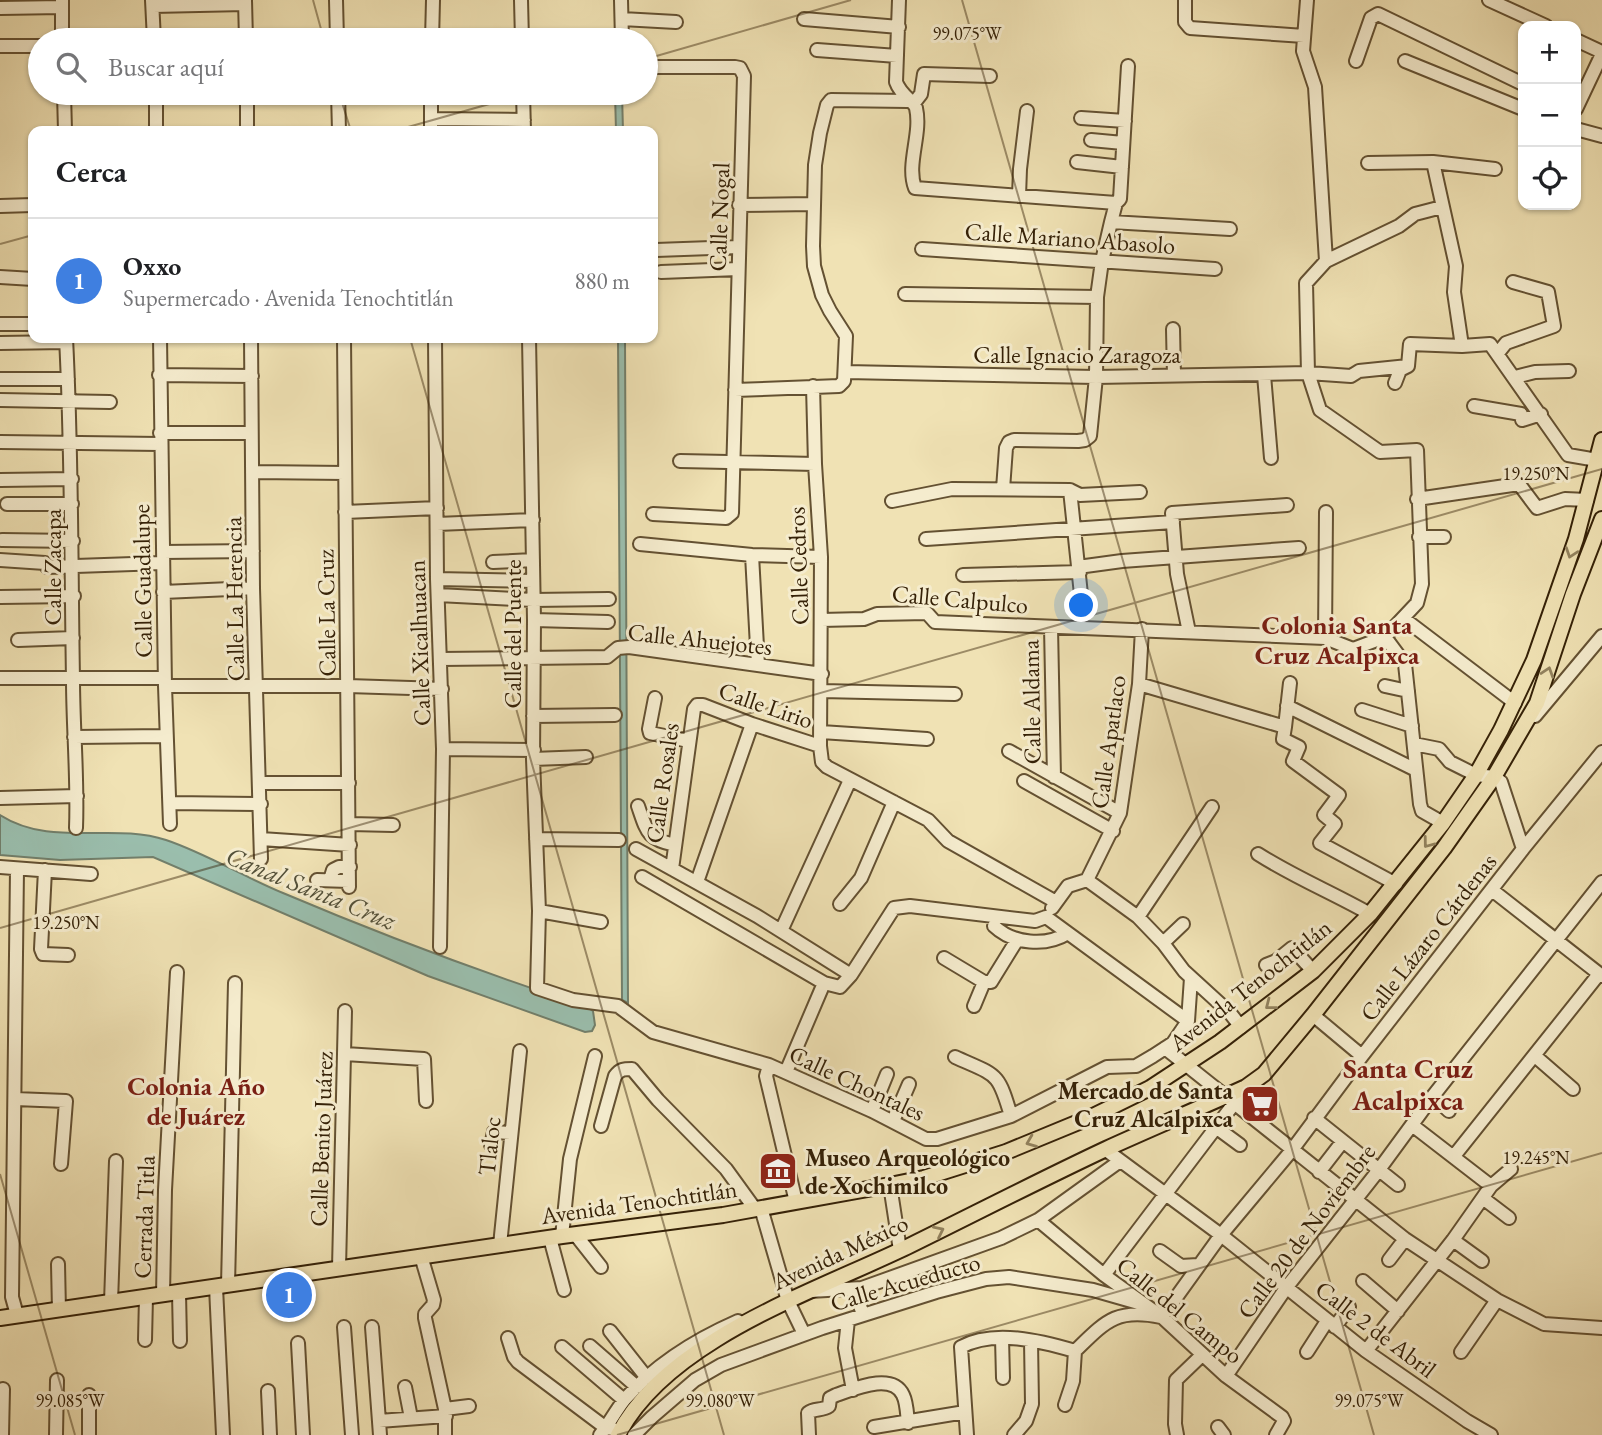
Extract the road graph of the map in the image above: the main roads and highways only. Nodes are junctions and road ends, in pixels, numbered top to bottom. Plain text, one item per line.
1 (1602, 440) edge
2 (1601, 523) edge
3 (1502, 730) junction
4 (1518, 735) junction
5 (1354, 932) junction
6 (1369, 944) junction
7 (1334, 952) junction
8 (1351, 967) junction
9 (0, 1318) edge
10 (616, 1433) edge

1 -> 3 main road, Avenida Tenochtitlán
4 -> 2 main road, Avenida México
3 - 4 main road
3 -> 5 main road, Avenida Tenochtitlán
4 - 6 main road, Avenida México
5 - 6 main road
5 - 7 main road, Avenida Tenochtitlán
6 - 8 main road, Avenida México
7 - 8 main road
7 -> 9 main road, Avenida Tenochtitlán
10 -> 8 main road, Avenida México

